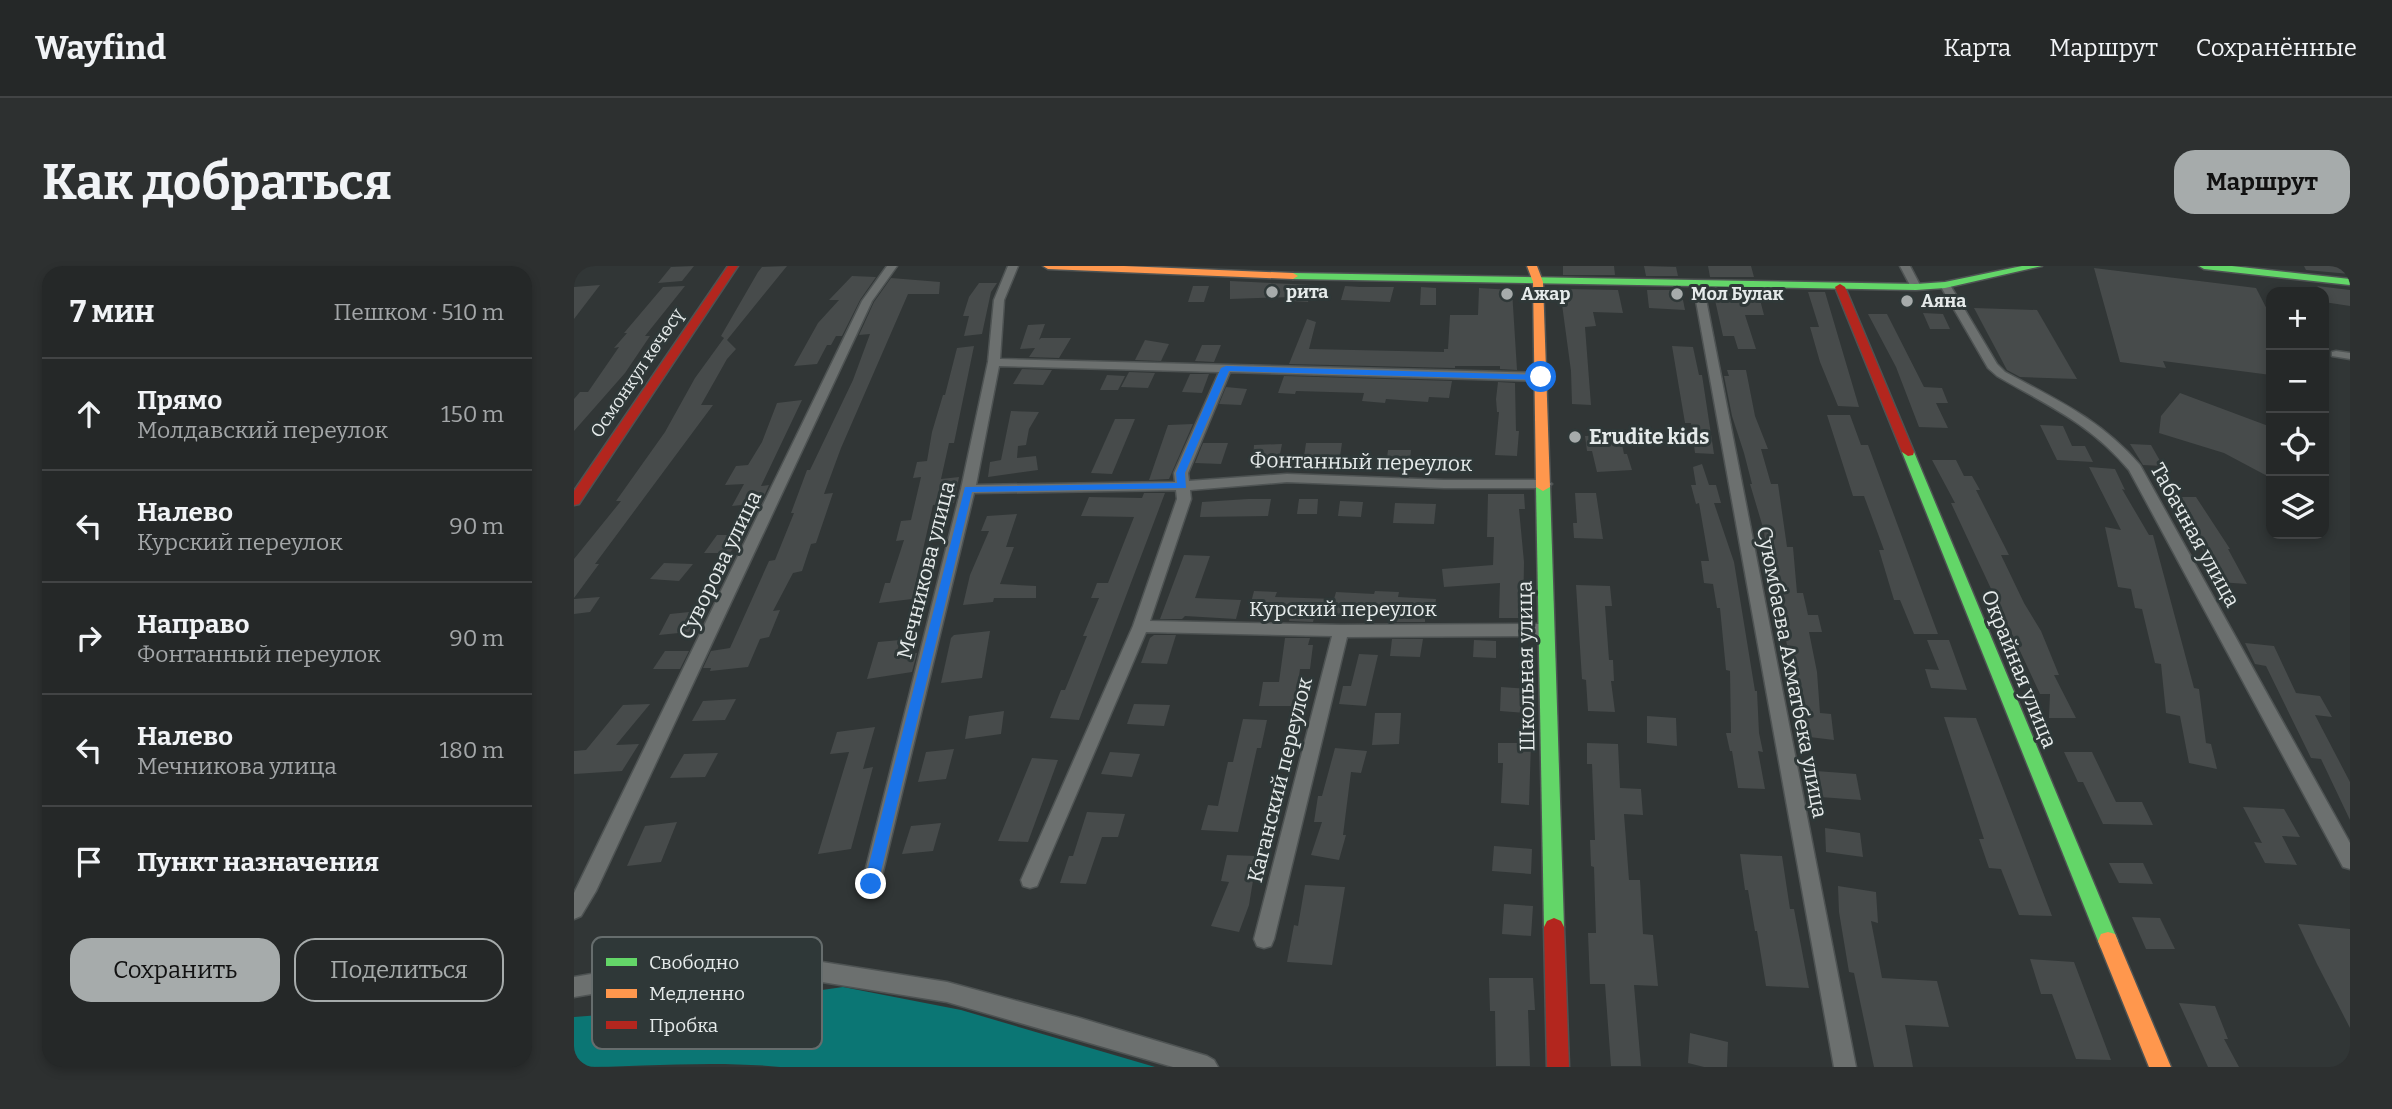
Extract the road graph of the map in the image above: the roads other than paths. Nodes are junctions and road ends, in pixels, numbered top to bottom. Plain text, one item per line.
1 (733, 266) edge
2 (892, 266) edge
3 (1013, 266) edge
4 (1048, 266) edge
5 (1532, 266) edge
6 (1905, 266) edge
7 (2037, 266) edge
8 (2206, 266) edge
9 (2287, 270) edge
10 (1538, 282) junction
11 (2350, 282) edge
12 (1698, 284) junction
13 (1945, 285) junction
14 (1840, 287) junction
15 (1916, 287) junction
16 (2336, 354) dead end
17 (2350, 356) edge
18 (994, 362) junction
19 (1226, 368) junction
20 (1541, 377) junction
21 (1545, 484) junction
22 (1182, 486) junction
23 (968, 489) junction
24 (574, 501) edge
25 (1141, 626) junction
26 (1545, 629) junction
27 (1341, 631) junction
28 (2350, 861) edge
29 (1030, 880) dead end
30 (871, 884) dead end
31 (574, 911) edge
32 (1264, 939) dead end
33 (822, 972) edge
34 (592, 984) edge
35 (574, 987) edge
36 (1207, 1067) edge
37 (1558, 1067) edge
38 (1845, 1067) edge
39 (2160, 1067) edge

1 - 24 street, Осмонкул көчөсү
2 - 31 street, Суворова улица
3 - 18 street, Мечникова улица
4 - 10 street
5 - 10 street, Школьная улица
6 - 15 street
7 - 13 street
8 - 9 street
9 - 11 street
10 - 12 street
10 - 20 street, Школьная улица
12 - 14 street
12 - 38 street, Суюмбаева Ахматбека улица
13 - 15 street
13 - 28 street, Табачная улица
14 - 15 street
14 - 39 street, Окрайная улица
16 - 17 street
18 - 19 street
18 - 23 street, Мечникова улица
19 - 20 street
19 - 22 street
20 - 21 street, Школьная улица
21 - 22 street, Фонтанный переулок
21 - 26 street, Школьная улица
22 - 23 street, Фонтанный переулок
22 - 25 street
23 - 30 street, Мечникова улица
25 - 27 street, Курский переулок
25 - 29 street
26 - 27 street, Курский переулок
26 - 37 street, Школьная улица
27 - 32 street, Каганский переулок
33 - 36 street
34 - 35 street

